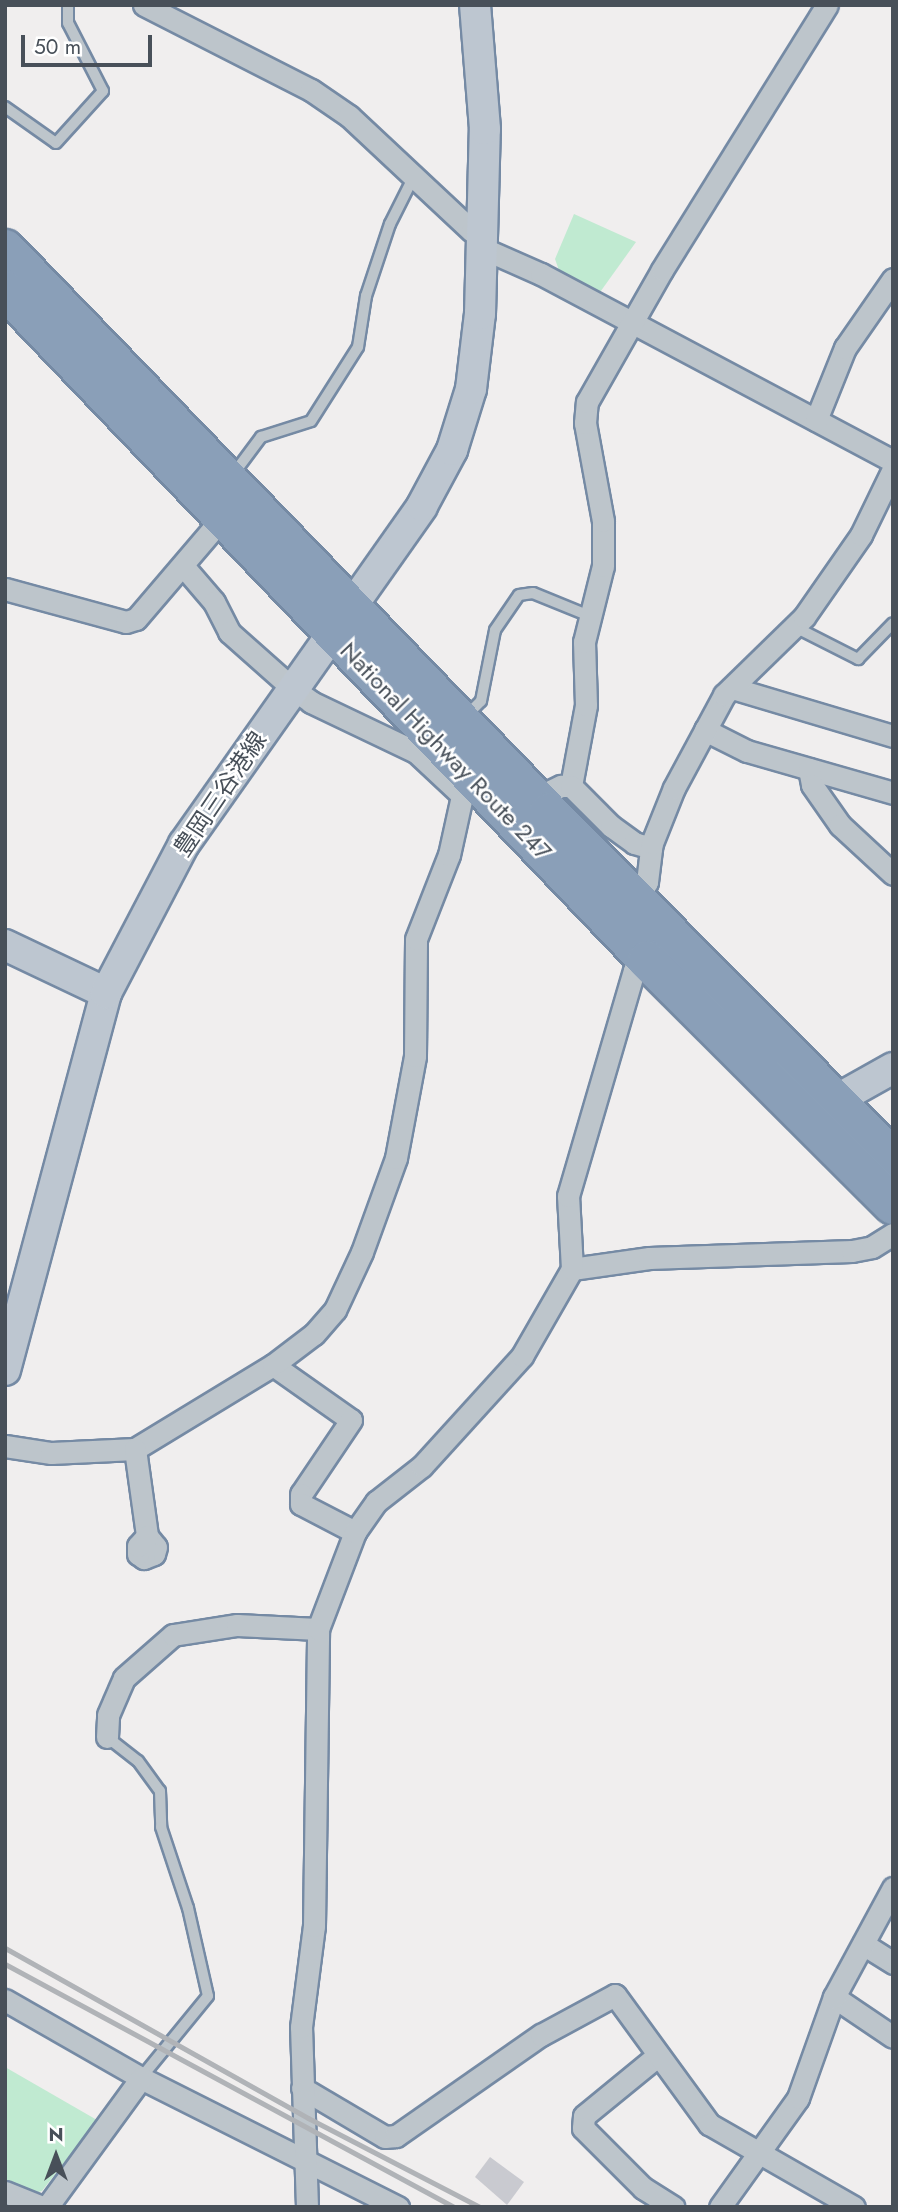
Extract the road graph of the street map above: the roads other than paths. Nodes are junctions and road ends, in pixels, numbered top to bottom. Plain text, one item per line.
1 (68, 5) edge
2 (144, 5) edge
3 (827, 5) edge
4 (480, 7) edge
5 (5, 107) edge
6 (413, 178) junction
7 (482, 239) junction
8 (5, 249) edge
9 (893, 279) edge
10 (5, 290) edge
11 (631, 324) junction
12 (816, 419) junction
13 (893, 461) edge
14 (893, 469) edge
15 (226, 498) junction
16 (184, 567) junction
17 (5, 589) edge
18 (592, 617) junction
19 (342, 620) junction
20 (893, 623) edge
21 (795, 627) junction
22 (292, 688) junction
23 (732, 688) junction
24 (462, 720) junction
25 (705, 730) junction
26 (893, 736) edge
27 (808, 768) junction
28 (465, 784) junction
29 (571, 786) junction
30 (893, 793) edge
31 (536, 798) junction
32 (651, 848) junction
33 (893, 874) edge
34 (636, 899) junction
35 (5, 944) edge
36 (647, 960) junction
37 (106, 993) junction
38 (893, 1068) edge
39 (836, 1100) junction
40 (893, 1159) edge
41 (893, 1205) edge
42 (893, 1234) edge
43 (572, 1269) junction
44 (273, 1365) junction
45 (5, 1370) edge
46 (5, 1446) edge
47 (135, 1448) junction
48 (355, 1532) junction
49 (147, 1536) dead end
50 (318, 1629) junction
51 (107, 1737) joint
52 (893, 1888) edge
53 (863, 1944) junction
54 (893, 1963) edge
55 (834, 1997) junction
56 (5, 2000) edge
57 (893, 2037) edge
58 (656, 2057) junction
59 (141, 2078) junction
60 (302, 2088) junction
61 (762, 2153) junction
62 (304, 2158) junction
63 (5, 2192) edge
64 (44, 2207) edge
65 (307, 2207) edge
66 (398, 2207) edge
67 (673, 2207) edge
68 (720, 2207) edge
69 (854, 2207) edge

1 - 5 lane
2 - 6 street
3 - 11 street
4 - 7 main road, 豊岡三谷港線
6 - 7 street
6 - 15 lane
7 - 11 street
7 - 19 main road, 豊岡三谷港線
8 - 15 highway, National Highway Route 247
9 - 12 street
10 - 15 highway, National Highway Route 247
11 - 12 street
11 - 18 street
12 - 13 street
14 - 21 street
15 - 16 street
15 - 19 highway, National Highway Route 247
16 - 17 street
16 - 22 street
18 - 24 lane
18 - 29 street
19 - 22 main road, 豊岡三谷港線
19 - 24 highway, National Highway Route 247
19 - 28 highway, National Highway Route 247
20 - 21 lane
21 - 23 street
22 - 28 street
22 - 37 main road, 豊岡三谷港線
23 - 25 street
23 - 26 street
24 - 31 highway, National Highway Route 247
25 - 27 street
25 - 32 street
27 - 30 street
27 - 33 street
28 - 36 highway, National Highway Route 247
28 - 44 street
29 - 31 street
29 - 32 street
31 - 34 highway, National Highway Route 247
32 - 34 street
34 - 39 highway, National Highway Route 247
35 - 37 main road
36 - 41 highway, National Highway Route 247
36 - 43 street
37 - 45 main road, 豊岡三谷港線
38 - 39 main road
39 - 40 highway, National Highway Route 247
42 - 43 street
43 - 48 street
44 - 47 street
44 - 48 street
46 - 47 street
47 - 49 street
48 - 50 street
50 - 51 street
50 - 60 street
51 - 59 lane
52 - 53 street
53 - 54 street
53 - 55 street
55 - 57 street
55 - 61 street
56 - 59 street
58 - 60 street
58 - 61 street
58 - 67 street
59 - 62 street
59 - 64 street
60 - 62 street
61 - 68 street
61 - 69 street
62 - 65 street
62 - 66 street
63 - 64 street

